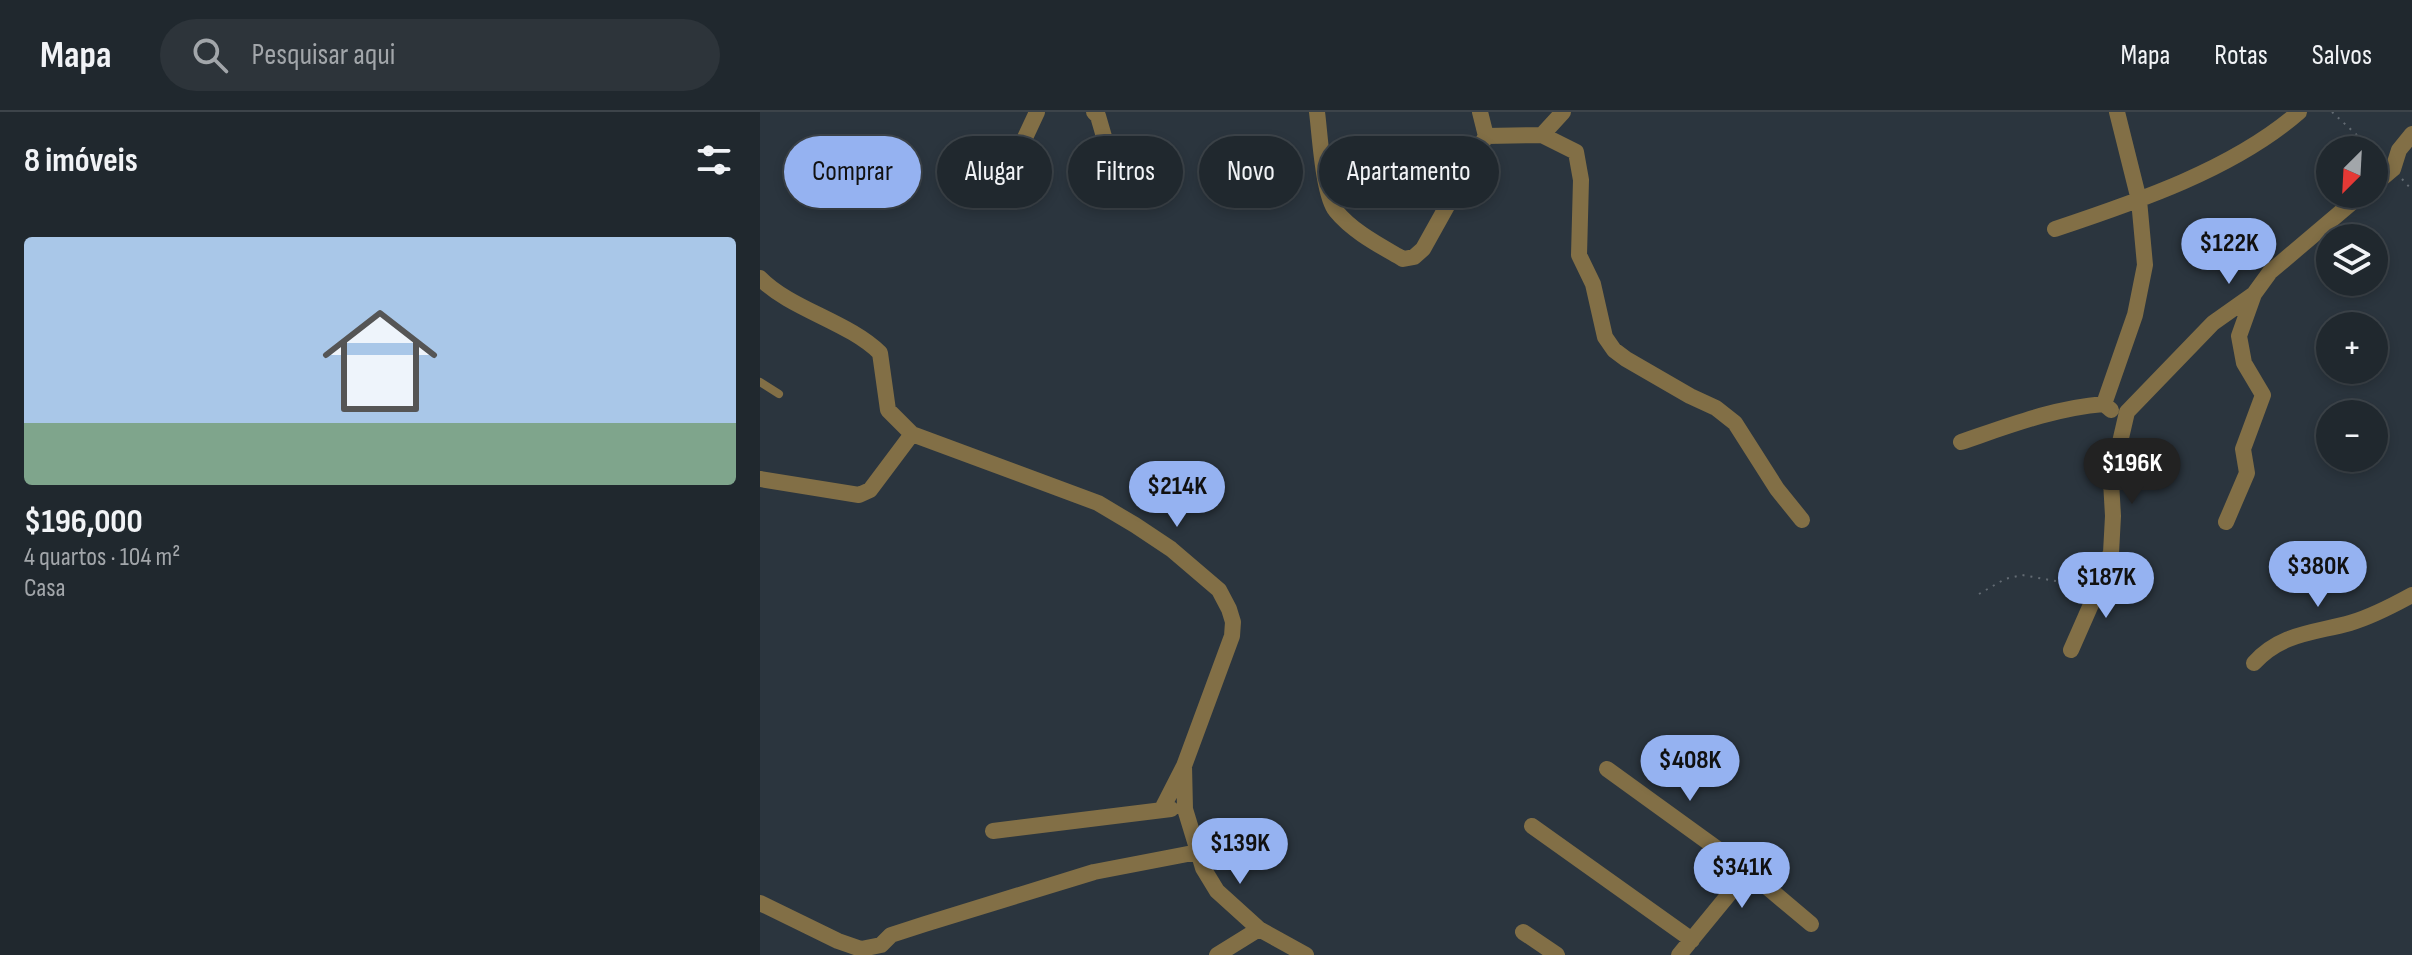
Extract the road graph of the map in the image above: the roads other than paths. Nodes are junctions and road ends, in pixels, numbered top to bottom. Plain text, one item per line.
1 (1037, 112) edge
2 (1094, 112) edge
3 (1317, 112) edge
4 (1480, 112) edge
5 (1563, 112) edge
6 (2117, 112) edge
7 (2299, 112) edge
8 (2412, 134) edge
9 (1542, 135) junction
10 (1026, 136) edge
11 (1104, 136) edge
12 (1320, 136) edge
13 (1486, 136) joint
14 (2388, 173) edge
15 (2139, 200) junction
16 (1334, 208) edge
17 (1448, 208) edge
18 (2345, 208) edge
19 (2055, 229) dead end
20 (760, 278) edge
21 (2254, 294) junction
22 (2230, 311) junction
23 (2246, 319) junction
24 (760, 382) edge
25 (779, 394) dead end
26 (2104, 404) junction
27 (2127, 412) junction
28 (912, 434) junction
29 (1961, 442) dead end
30 (760, 479) edge
31 (1802, 520) dead end
32 (2226, 522) dead end
33 (2412, 595) edge
34 (2071, 650) dead end
35 (2254, 663) dead end
36 (1184, 766) junction
37 (1607, 769) dead end
38 (1162, 809) junction
39 (1185, 809) junction
40 (1532, 826) dead end
41 (993, 831) dead end
42 (1198, 852) junction
43 (1748, 871) junction
44 (762, 909) edge
45 (1811, 924) dead end
46 (1259, 929) junction
47 (1523, 932) dead end
48 (1692, 940) junction
49 (1217, 955) edge
50 (1306, 955) edge
51 (1557, 955) edge
52 (1679, 955) edge

1 - 10 street
2 - 11 street
3 - 12 street
4 - 13 street
5 - 9 street
6 - 15 street
7 - 15 street
8 - 14 street
9 - 13 street
9 - 31 street
15 - 19 street
15 - 26 street
16 - 17 street
18 - 21 street
20 - 28 street
21 - 22 street
21 - 23 street
22 - 23 street
22 - 27 street
23 - 32 street
24 - 25 lane
26 - 27 street
26 - 29 street
27 - 34 street
28 - 30 street
28 - 36 street
33 - 35 street
36 - 38 street
36 - 39 street
37 - 43 street
38 - 39 street
38 - 41 street
39 - 42 street
40 - 48 street
42 - 44 street
42 - 46 street
43 - 45 street
43 - 48 street
46 - 49 street
46 - 50 street
47 - 51 street
48 - 52 street

